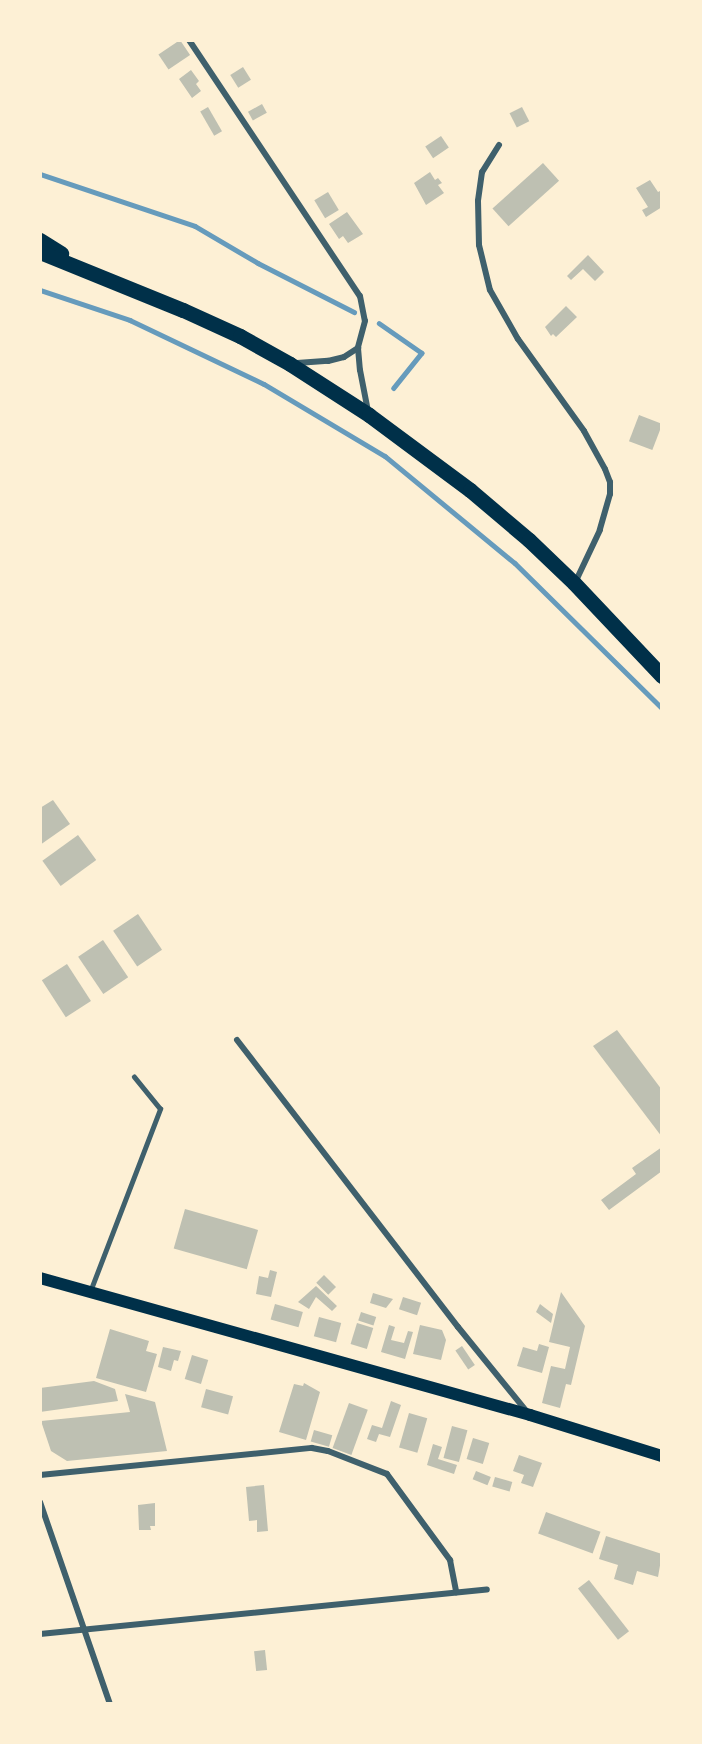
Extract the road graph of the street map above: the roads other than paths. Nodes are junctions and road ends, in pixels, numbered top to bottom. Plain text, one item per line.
1 (189, 40) edge
2 (499, 145) dead end
3 (40, 240) edge
4 (40, 252) edge
5 (91, 273) junction
6 (358, 348) junction
7 (290, 364) junction
8 (369, 415) junction
9 (574, 584) junction
10 (662, 676) edge
11 (237, 1040) dead end
12 (135, 1077) dead end
13 (40, 1278) edge
14 (90, 1292) junction
15 (530, 1415) junction
16 (662, 1456) edge
17 (40, 1475) edge
18 (40, 1502) edge
19 (487, 1589) dead end
20 (456, 1592) junction
21 (85, 1629) junction
22 (40, 1634) edge
23 (110, 1704) edge

1 - 6 street
2 - 9 street
3 - 5 highway
4 - 5 highway
5 - 7 highway
6 - 7 street
6 - 8 street
7 - 8 highway
8 - 9 highway
9 - 10 highway
11 - 15 street
12 - 14 lane
13 - 14 main road
14 - 15 main road
15 - 16 main road
17 - 20 street
18 - 21 street
19 - 20 street
20 - 21 street
21 - 22 street
21 - 23 street

